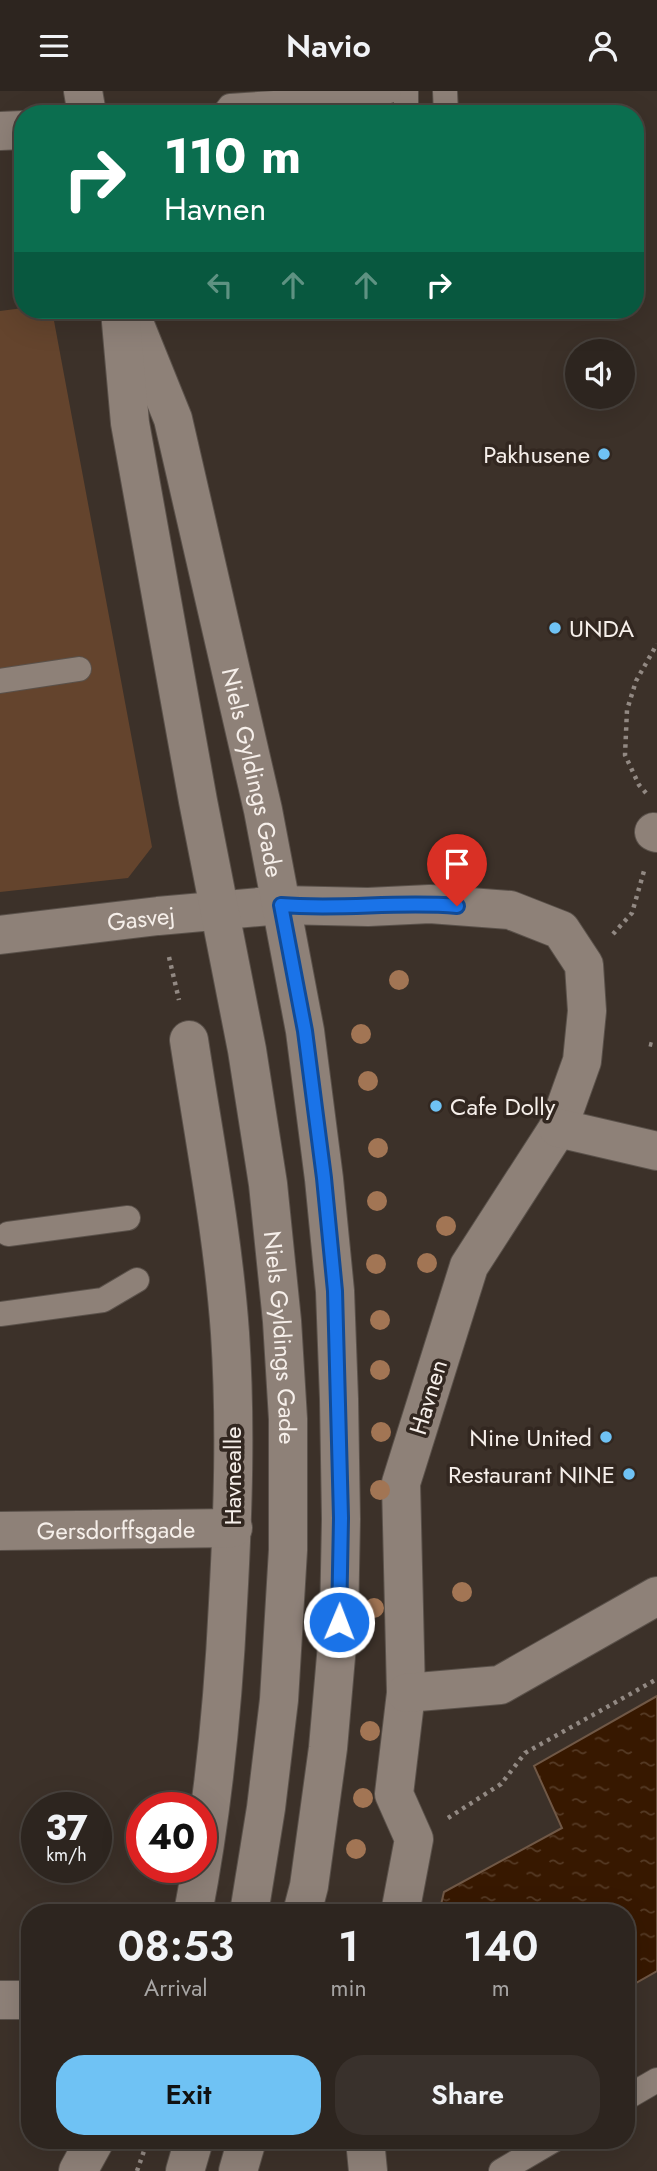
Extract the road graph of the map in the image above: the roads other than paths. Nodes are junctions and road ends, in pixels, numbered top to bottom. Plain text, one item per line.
1 (389, 91) edge
2 (245, 105) edge
3 (121, 319) edge
4 (134, 319) edge
5 (79, 669) dead end
6 (0, 681) edge
7 (281, 905) junction
8 (219, 910) junction
9 (0, 935) edge
10 (189, 1040) road end
11 (558, 1128) junction
12 (657, 1151) edge
13 (128, 1218) dead end
14 (8, 1234) dead end
15 (137, 1280) dead end
16 (0, 1314) edge
17 (233, 1528) junction
18 (0, 1531) edge
19 (657, 1596) edge
20 (406, 1693) junction
21 (195, 1904) edge
22 (250, 1904) edge
23 (304, 1904) edge
24 (402, 1904) edge
25 (0, 2000) edge
26 (21, 2000) edge
27 (657, 2080) edge
28 (635, 2093) edge
29 (90, 2149) edge
30 (191, 2149) edge
31 (244, 2149) edge
32 (366, 2149) edge
33 (539, 2149) edge
34 (78, 2171) edge
35 (184, 2171) edge
36 (238, 2171) edge
37 (368, 2171) edge
38 (501, 2171) edge

1 - 2 lane
3 - 8 street, Niels Gyldings Gade
4 - 7 street, Niels Gyldings Gade
5 - 6 lane
7 - 8 street, Gasvej
7 - 11 street, Havnen
7 - 23 street, Niels Gyldings Gade
8 - 9 street, Gasvej
8 - 22 street, Niels Gyldings Gade
10 - 17 street, Havnealle
11 - 12 street
11 - 20 street, Havnen
13 - 14 lane
15 - 16 lane
17 - 18 street, Gersdorffsgade
17 - 21 street, Havnealle
19 - 20 street
20 - 24 street, Havnen
25 - 26 street
27 - 28 lane
29 - 34 street
30 - 35 street
31 - 36 street
32 - 37 street
33 - 38 lane

